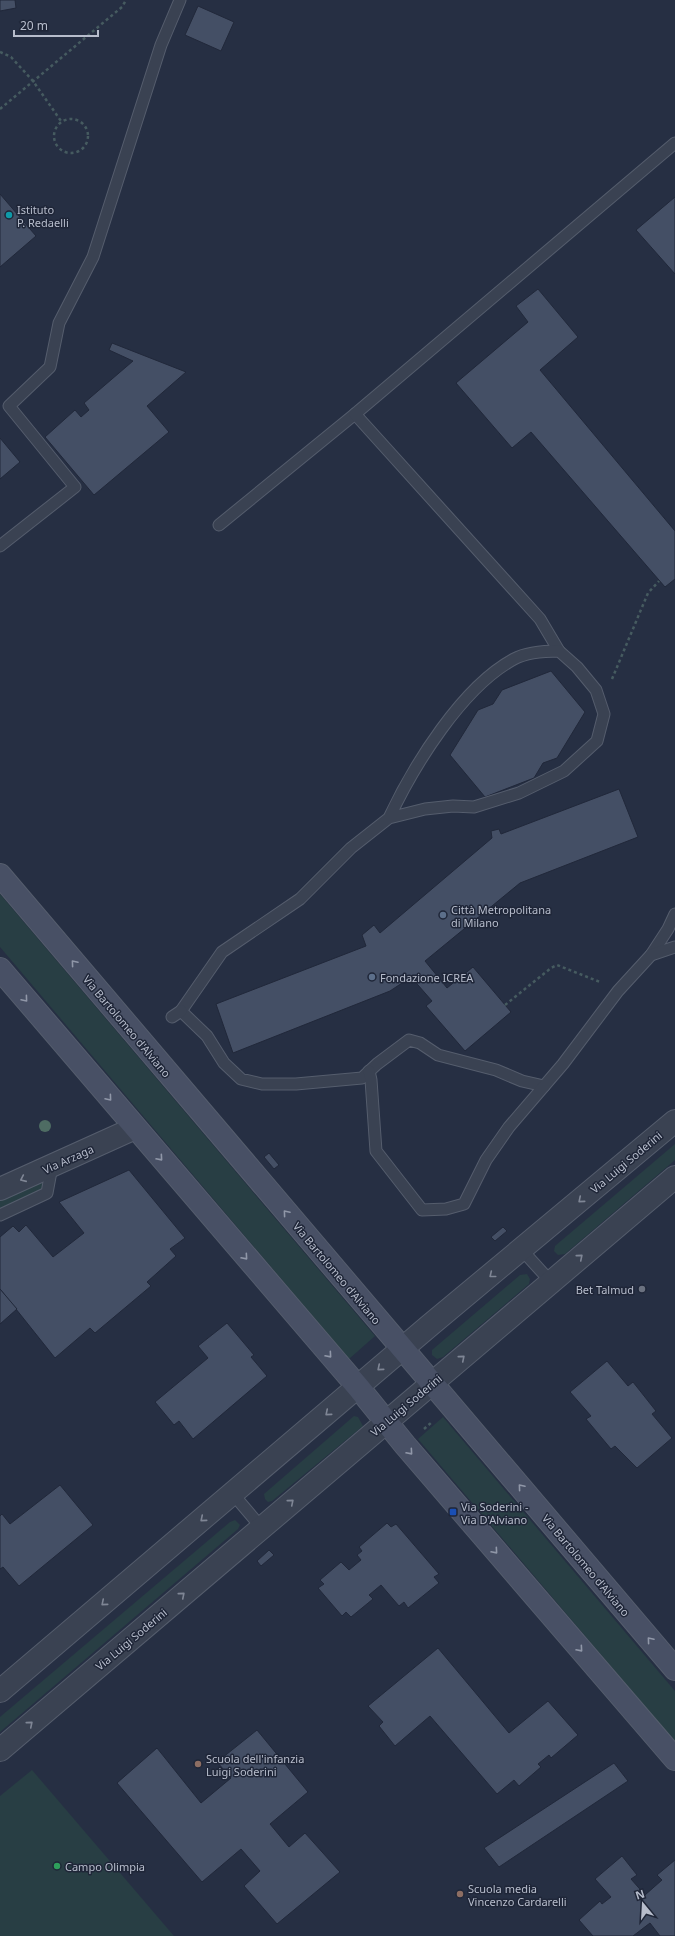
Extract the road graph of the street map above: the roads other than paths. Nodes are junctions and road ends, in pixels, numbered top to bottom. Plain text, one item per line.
1 (180, 0) edge
2 (675, 143) edge
3 (355, 414) junction
4 (219, 525) dead end
5 (0, 546) edge
6 (559, 651) junction
7 (389, 818) junction
8 (0, 875) edge
9 (675, 914) edge
10 (675, 947) edge
11 (651, 955) junction
12 (0, 969) edge
13 (369, 1071) junction
14 (544, 1086) junction
15 (675, 1121) edge
16 (135, 1128) junction
17 (52, 1166) junction
18 (675, 1177) edge
19 (0, 1189) edge
20 (0, 1214) edge
21 (522, 1250) junction
22 (551, 1282) junction
23 (402, 1350) junction
24 (432, 1383) junction
25 (358, 1387) junction
26 (386, 1422) junction
27 (233, 1494) junction
28 (261, 1527) junction
29 (675, 1669) edge
30 (0, 1691) edge
31 (0, 1750) edge
32 (675, 1759) edge

1 - 5 lane
2 - 3 lane
3 - 4 lane
3 - 6 lane
6 - 7 lane
6 - 7 lane
7 - 13 lane
23 -> 8 main road, Via Bartolomeo d'Alviano
9 - 11 lane
10 - 11 lane
11 - 14 lane
12 -> 16 main road
13 - 14 lane
13 - 14 lane
15 -> 21 street, Via Luigi Soderini
16 - 17 street, Via Arzaga
16 -> 25 main road
17 -> 19 street, Via Arzaga
17 - 20 lane
22 -> 18 street, Via Luigi Soderini
21 - 22 lane
21 -> 23 street, Via Luigi Soderini
24 -> 22 street, Via Luigi Soderini
23 - 24 main road, Via Bartolomeo d'Alviano
23 -> 25 street, Via Luigi Soderini
24 - 26 street, Via Luigi Soderini
29 -> 24 main road, Via Bartolomeo d'Alviano
25 - 26 main road
25 -> 27 street, Via Luigi Soderini
28 -> 26 street, Via Luigi Soderini
26 -> 32 main road
27 - 28 lane
27 -> 30 street, Via Luigi Soderini
31 -> 28 street, Via Luigi Soderini

